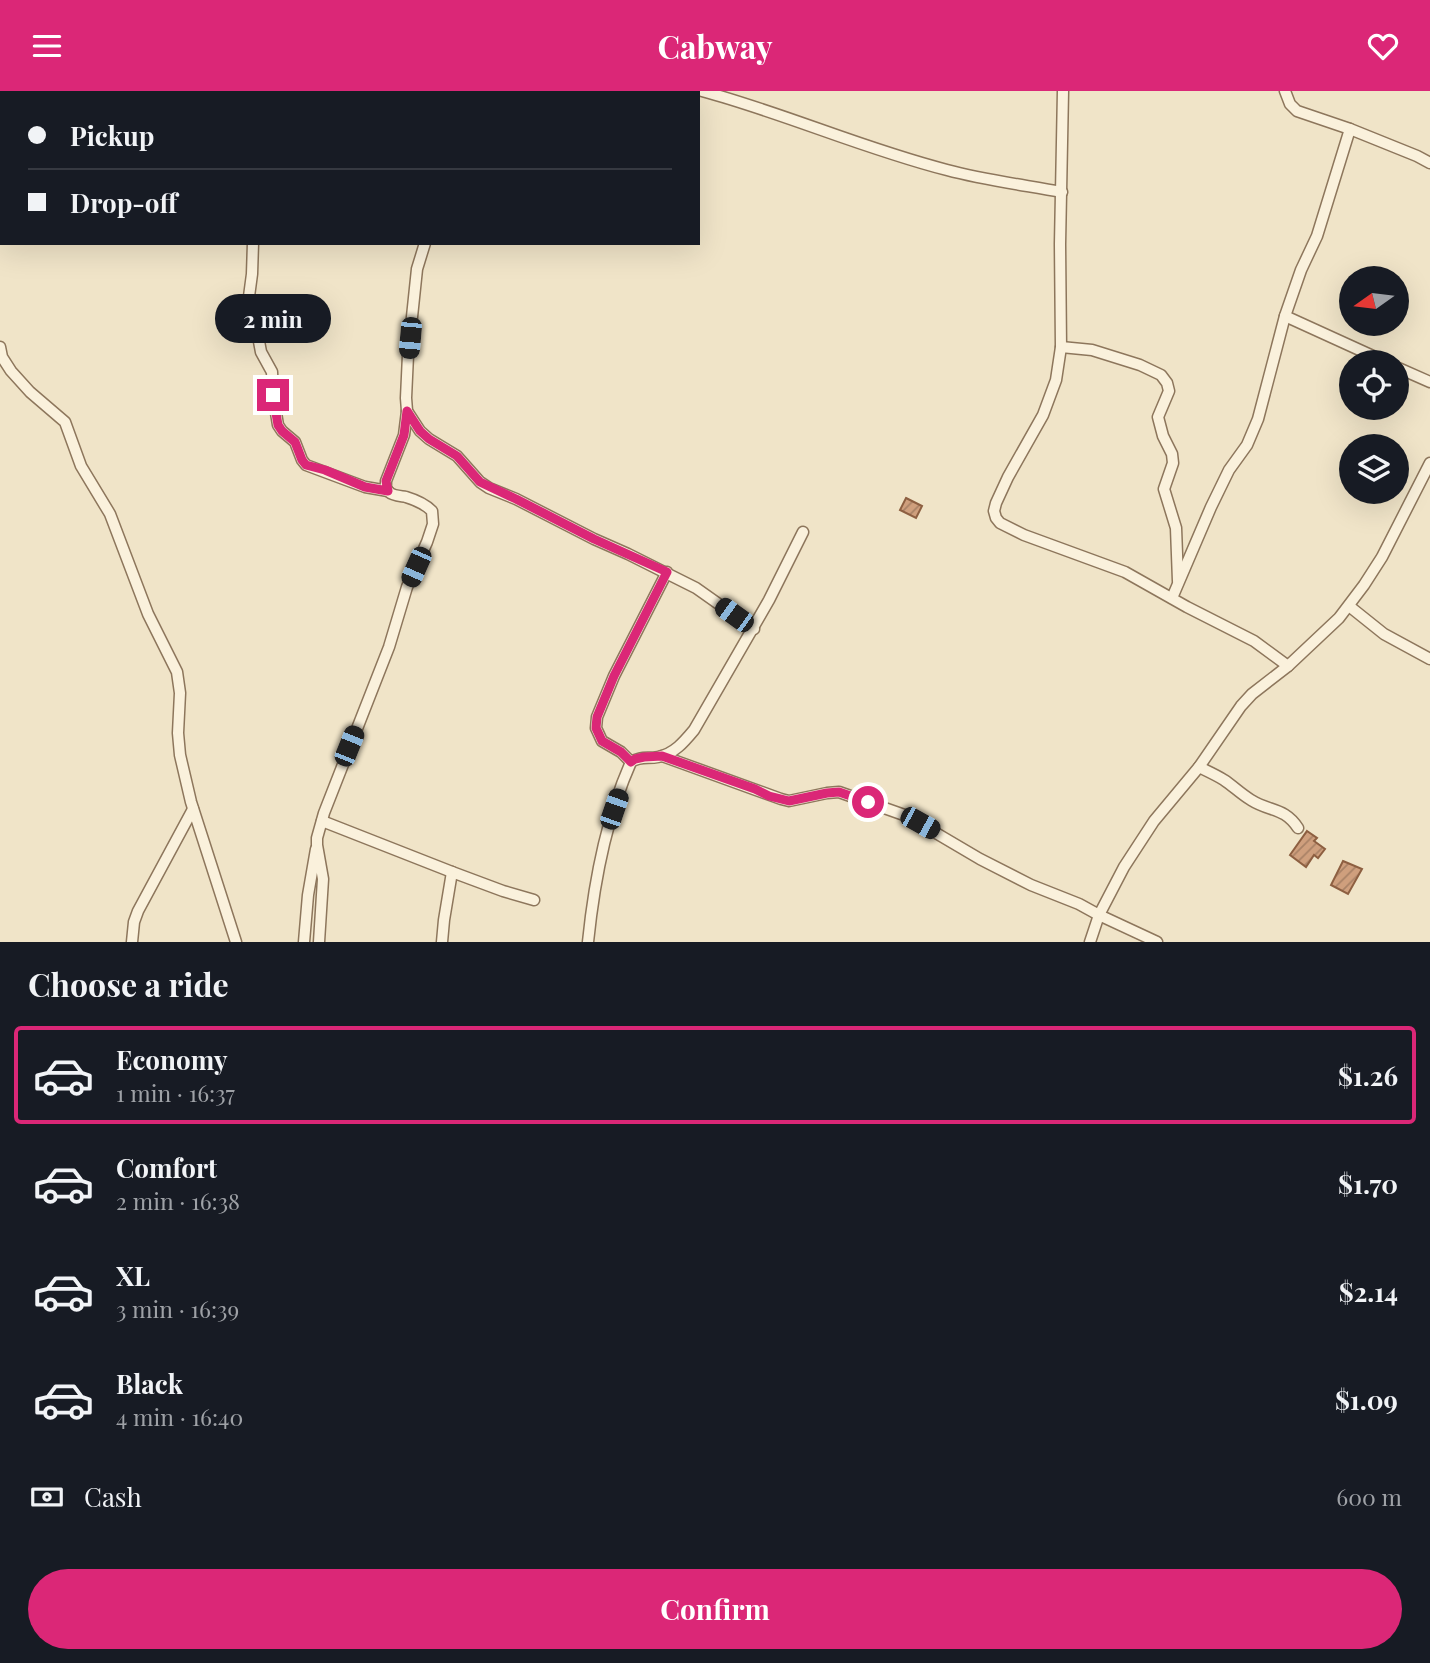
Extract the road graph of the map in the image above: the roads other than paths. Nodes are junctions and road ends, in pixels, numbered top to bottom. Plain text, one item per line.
1 (702, 91) edge
2 (1063, 91) edge
3 (1285, 91) edge
4 (1350, 129) junction
5 (1430, 163) edge
6 (1062, 192) junction
7 (253, 245) edge
8 (424, 245) edge
9 (1285, 316) junction
10 (0, 347) edge
11 (1061, 347) junction
12 (1360, 350) edge
13 (1409, 373) edge
14 (1430, 382) edge
15 (407, 411) junction
16 (1430, 463) edge
17 (388, 491) junction
18 (803, 532) dead end
19 (667, 572) junction
20 (1178, 585) junction
21 (1172, 598) junction
22 (1349, 605) junction
23 (754, 629) junction
24 (1430, 659) edge
25 (1288, 666) junction
26 (662, 756) junction
27 (631, 762) junction
28 (1199, 767) junction
29 (193, 809) junction
30 (322, 821) junction
31 (1298, 828) dead end
32 (317, 845) junction
33 (452, 873) junction
34 (534, 900) dead end
35 (1099, 915) junction
36 (132, 942) edge
37 (236, 942) edge
38 (304, 942) edge
39 (319, 942) edge
40 (442, 942) edge
41 (589, 942) edge
42 (1090, 942) edge
43 (1157, 942) edge

1 - 6 street
2 - 6 street
3 - 4 street
4 - 5 street
4 - 9 street
6 - 11 street
7 - 17 street
8 - 15 street
9 - 12 street
9 - 20 street
10 - 29 street
11 - 20 street
11 - 21 street
13 - 14 street
15 - 17 street
15 - 19 street
16 - 22 street
17 - 30 street
18 - 23 street
19 - 23 street
19 - 27 street
20 - 21 street
21 - 25 street
22 - 24 street
22 - 25 street
23 - 26 street
25 - 28 street
26 - 27 street
26 - 35 street
27 - 41 street
28 - 31 street
28 - 35 street
29 - 36 street
29 - 37 street
30 - 32 street
30 - 33 street
32 - 38 street
32 - 39 street
33 - 34 street
33 - 40 street
35 - 42 street
35 - 43 street

